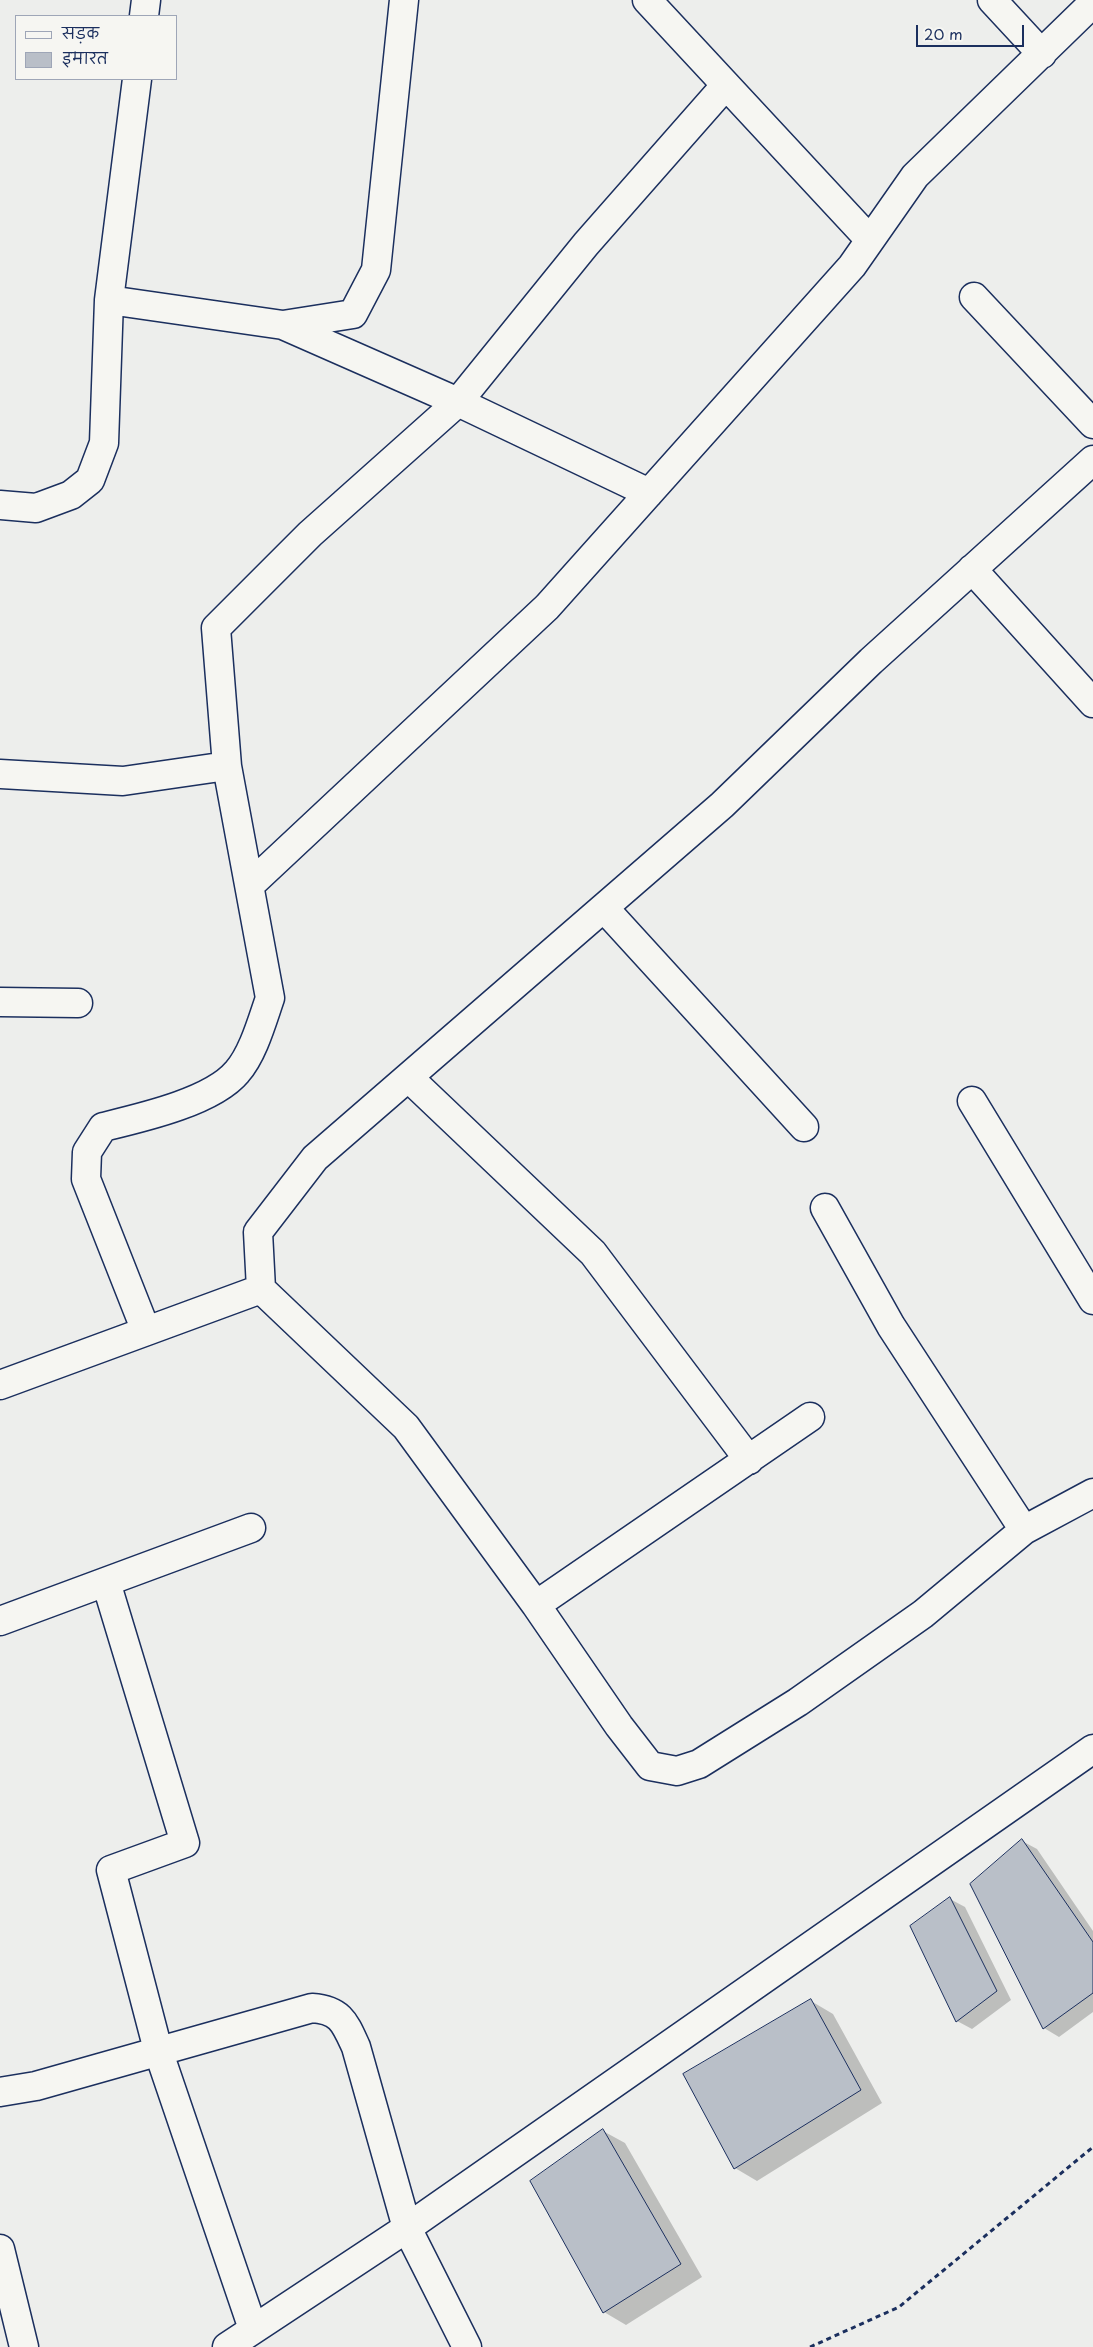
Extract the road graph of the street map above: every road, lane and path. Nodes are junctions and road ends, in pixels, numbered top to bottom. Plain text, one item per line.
1 (146, 0) edge
2 (404, 0) edge
3 (647, 0) edge
4 (992, 0) edge
5 (1093, 3) edge
6 (144, 15) edge
7 (1042, 54) junction
8 (137, 80) edge
9 (725, 86) junction
10 (870, 240) junction
11 (974, 297) dead end
12 (109, 300) junction
13 (283, 326) junction
14 (458, 402) junction
15 (1093, 424) edge
16 (1093, 460) edge
17 (649, 493) junction
18 (0, 505) edge
19 (972, 569) junction
20 (1093, 703) edge
21 (227, 766) junction
22 (0, 774) edge
23 (250, 885) junction
24 (604, 908) junction
25 (0, 1002) edge
26 (78, 1003) dead end
27 (409, 1078) junction
28 (972, 1101) dead end
29 (804, 1127) dead end
30 (825, 1208) dead end
31 (261, 1289) junction
32 (1093, 1300) edge
33 (146, 1331) junction
34 (0, 1385) edge
35 (810, 1417) dead end
36 (748, 1460) junction
37 (1093, 1494) edge
38 (251, 1528) dead end
39 (1024, 1530) junction
40 (106, 1582) junction
41 (536, 1605) junction
42 (0, 1621) edge
43 (1093, 1749) edge
44 (158, 2050) junction
45 (0, 2092) edge
46 (1093, 2147) edge
47 (407, 2228) junction
48 (0, 2250) edge
49 (254, 2329) junction
50 (24, 2347) edge
51 (227, 2347) edge
52 (468, 2347) edge
53 (810, 2347) edge

1 - 6 street
2 - 13 street
3 - 9 street
4 - 7 street
5 - 7 street
7 - 10 street
8 - 12 street
9 - 10 street
9 - 14 street
10 - 17 street
11 - 15 street
12 - 13 street
12 - 18 street
13 - 14 street
14 - 17 street
14 - 21 street
16 - 19 street
17 - 23 street
19 - 20 street
19 - 24 street
21 - 22 street
21 - 23 street
23 - 33 street
24 - 27 street
24 - 29 street
25 - 26 street
27 - 31 street
27 - 36 street
28 - 32 street
30 - 39 street
31 - 33 street
31 - 41 street
33 - 34 street
35 - 36 street
36 - 41 street
37 - 39 street
38 - 40 street
39 - 41 street
40 - 42 street
40 - 44 street
43 - 47 street
44 - 45 street
44 - 47 street
44 - 49 street
46 - 53 path
47 - 49 street
47 - 52 street
48 - 50 street
49 - 51 street

